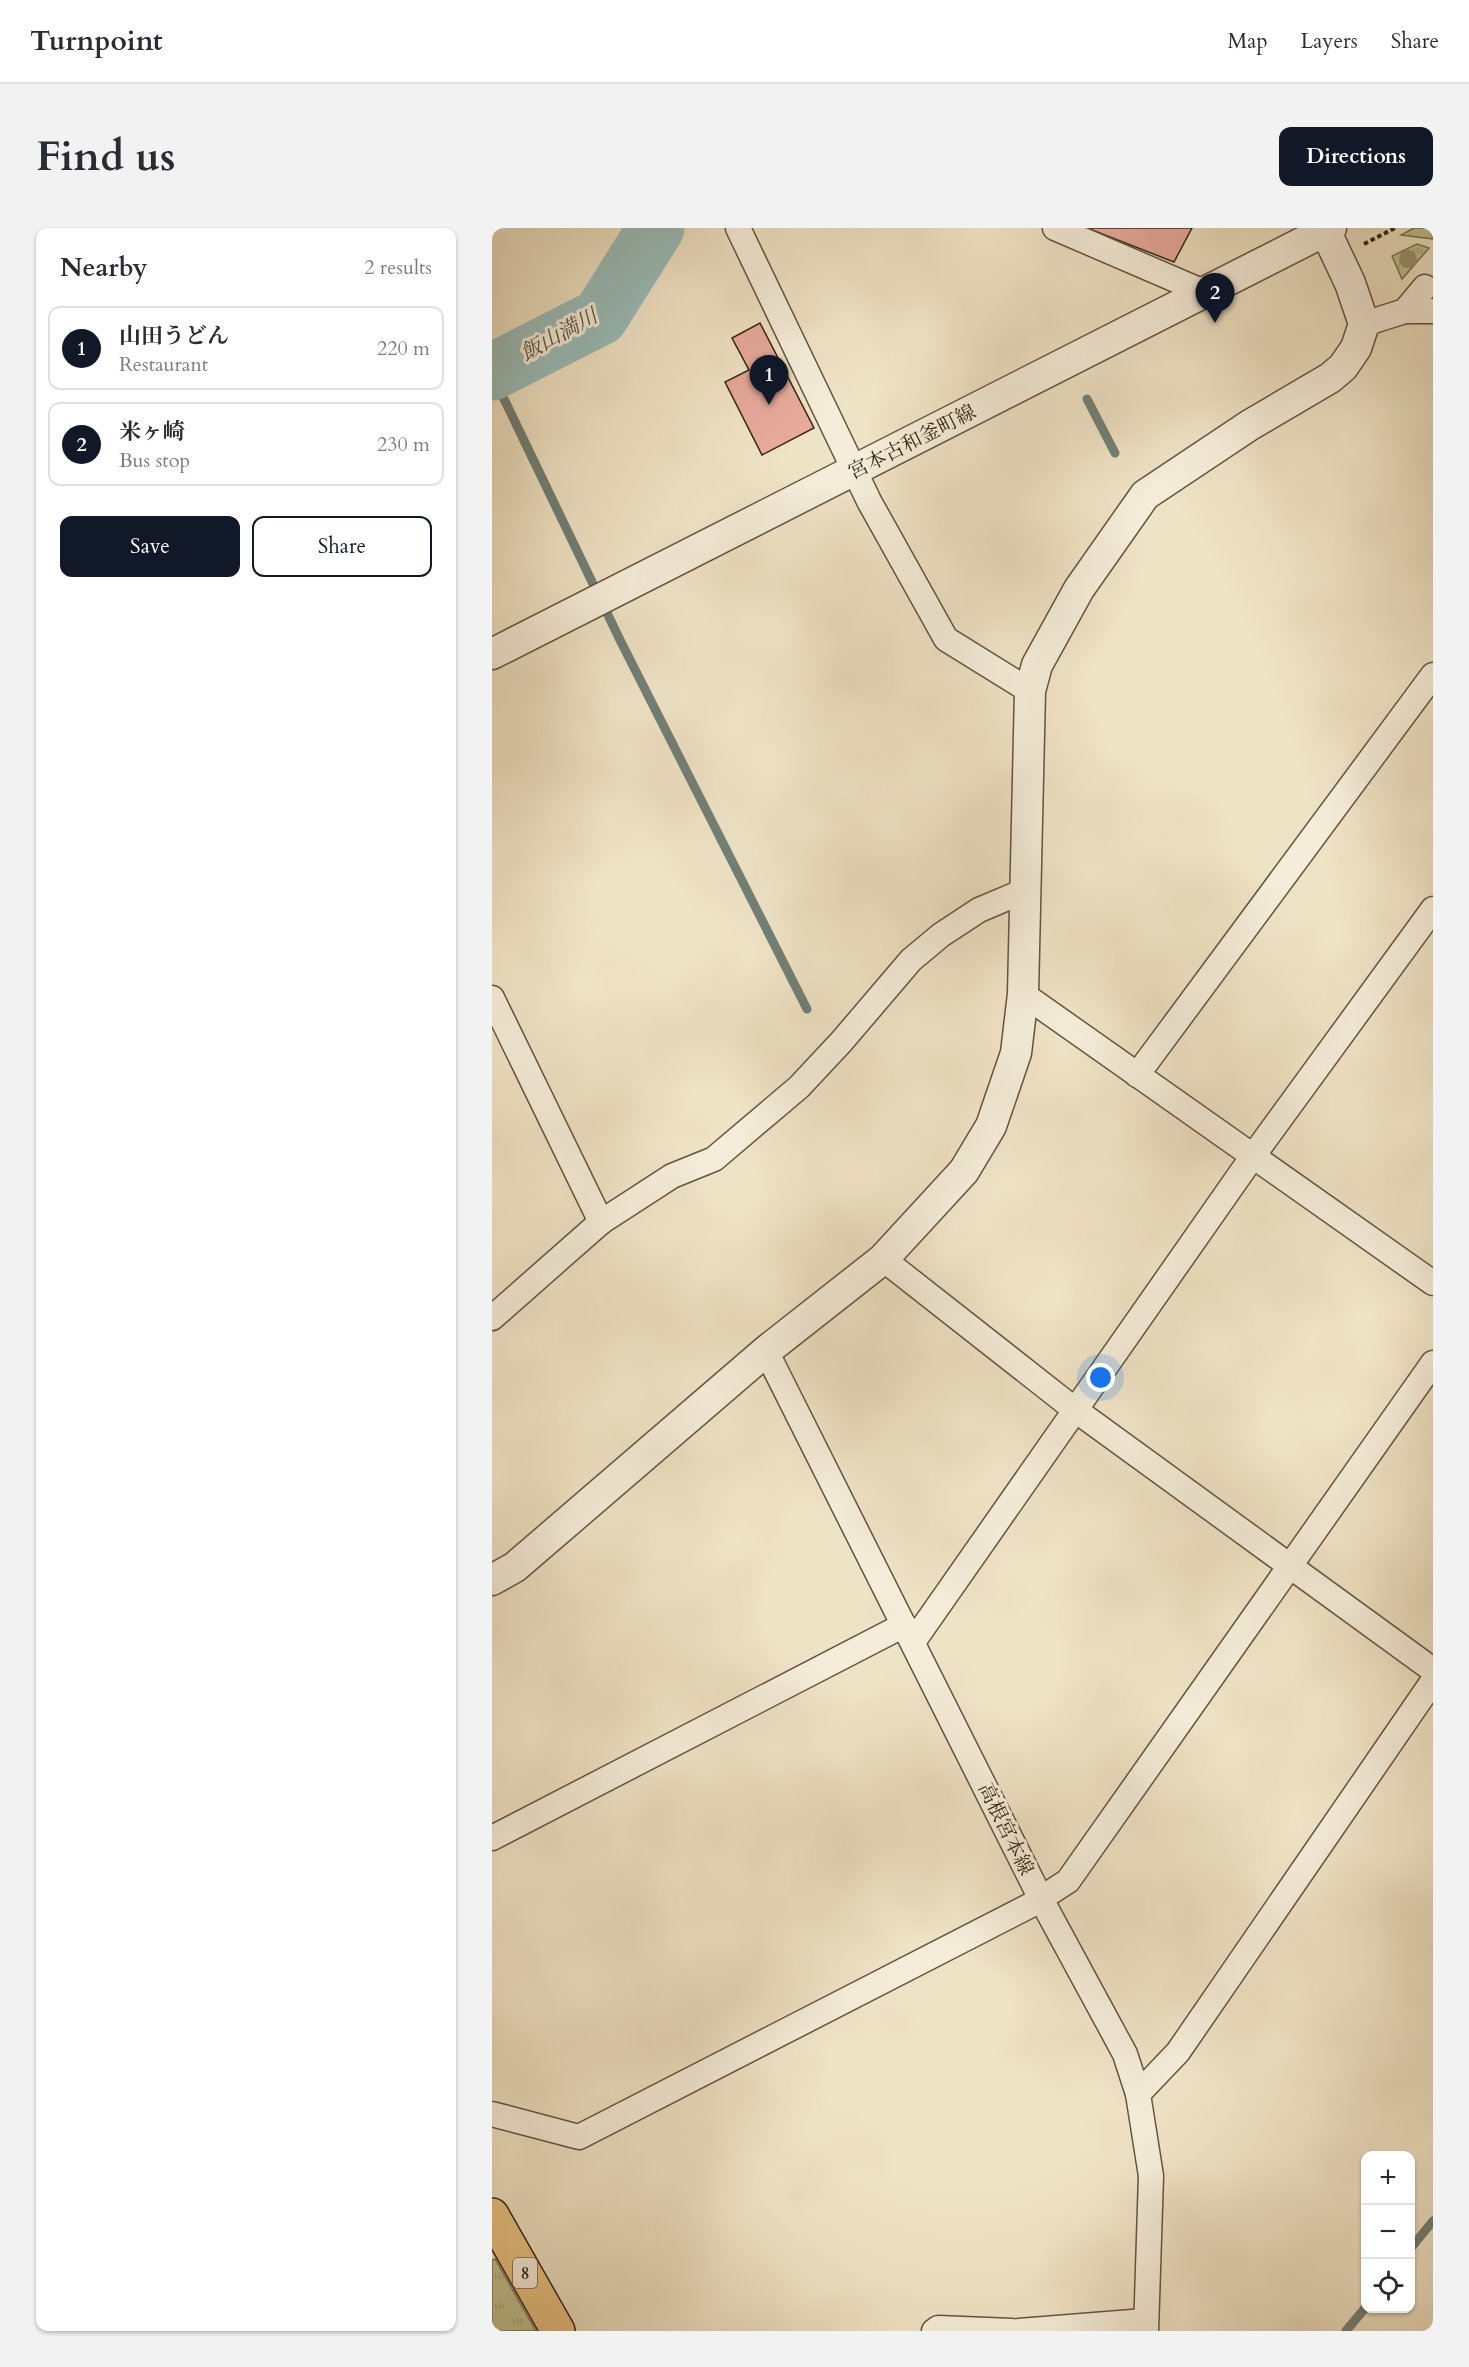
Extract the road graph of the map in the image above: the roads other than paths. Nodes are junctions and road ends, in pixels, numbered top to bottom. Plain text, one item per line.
1 (738, 228) edge
2 (1055, 228) edge
3 (1327, 229) edge
4 (1425, 287) dead end
5 (1206, 293) junction
6 (1405, 311) junction
7 (1433, 311) edge
8 (1364, 324) junction
9 (855, 471) junction
10 (492, 654) edge
11 (1433, 675) edge
12 (1030, 692) junction
13 (1024, 891) junction
14 (1433, 909) edge
15 (1023, 994) junction
16 (492, 998) edge
17 (1137, 1075) junction
18 (1253, 1156) junction
19 (601, 1222) junction
20 (883, 1259) junction
21 (1433, 1283) edge
22 (492, 1318) edge
23 (766, 1351) junction
24 (1433, 1364) edge
25 (1074, 1409) junction
26 (1291, 1564) junction
27 (492, 1580) edge
28 (908, 1634) junction
29 (1433, 1670) edge
30 (1433, 1681) edge
31 (492, 1838) edge
32 (1041, 1899) junction
33 (1138, 2094) junction
34 (492, 2114) edge
35 (495, 2229) edge
36 (1146, 2326) edge
37 (558, 2331) edge
38 (934, 2331) edge
39 (1012, 2331) edge
40 (1019, 2331) edge

1 - 9 street
2 - 5 street
3 - 5 street, 宮本古和釜町線
3 - 8 street
4 - 6 street
5 - 9 street, 宮本古和釜町線
6 - 7 street
6 - 8 street
8 - 12 street
9 - 10 street, 宮本古和釜町線
9 - 12 street
11 - 17 street
12 - 13 street
13 - 15 street
13 - 19 street
14 - 18 street
15 - 17 street
15 - 20 street
16 - 19 street
17 - 18 street
18 - 21 street
18 - 25 street
19 - 22 street
20 - 23 street
20 - 25 street
23 - 27 street
23 - 28 street, 高根宮本線
24 - 26 street
25 - 26 street
25 - 28 street
26 - 29 street
26 - 32 street
28 - 31 street
28 - 32 street, 高根宮本線
30 - 33 street
32 - 33 street, 高根宮本線
32 - 34 street
33 - 36 street, 高根宮本線
35 - 37 main road, 8
36 - 40 street
38 - 39 street

